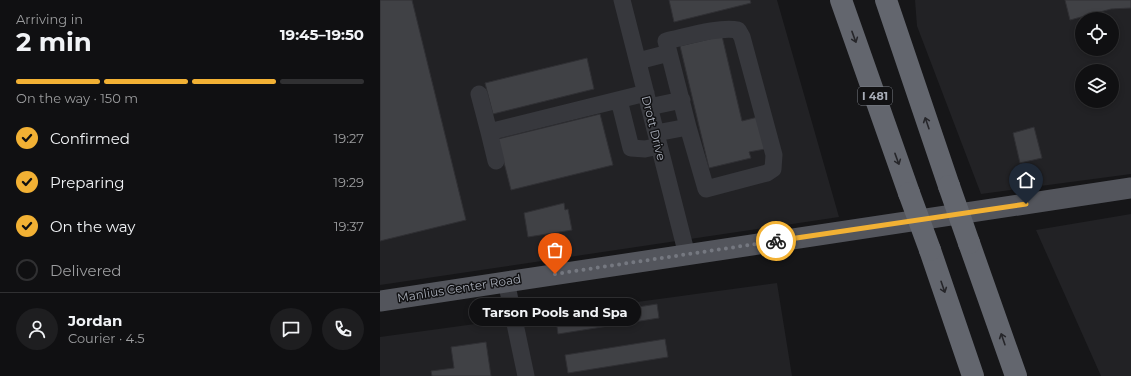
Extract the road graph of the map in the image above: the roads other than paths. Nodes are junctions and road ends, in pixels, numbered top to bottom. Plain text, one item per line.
1 (622, 0) edge
2 (841, 0) edge
3 (886, 0) edge
4 (894, 0) edge
5 (669, 53) junction
6 (638, 61) junction
7 (906, 63) junction
8 (479, 94) dead end
9 (619, 100) junction
10 (647, 100) junction
11 (682, 100) junction
12 (688, 127) junction
13 (488, 132) junction
14 (657, 140) junction
15 (496, 160) dead end
16 (1131, 189) edge
17 (687, 255) junction
18 (506, 281) junction
19 (380, 301) edge
20 (526, 376) edge
21 (973, 376) edge
22 (1016, 376) edge

1 - 6 street, Drott Drive
2 -> 21 highway, I 481, bridge
3 - 7 highway
4 - 7 highway
5 - 6 street
5 - 11 street
5 - 12 street
6 - 10 street, Drott Drive
22 -> 7 highway, bridge
8 - 13 street
9 - 10 street
9 - 13 street
9 - 14 street
10 - 11 street
10 - 14 street, Drott Drive
11 - 12 street
12 - 14 street
13 - 15 street
14 - 17 street, Drott Drive
16 - 17 main road, Manlius Center Road
17 - 18 main road, Manlius Center Road
18 - 19 main road, Manlius Center Road
18 - 20 street

